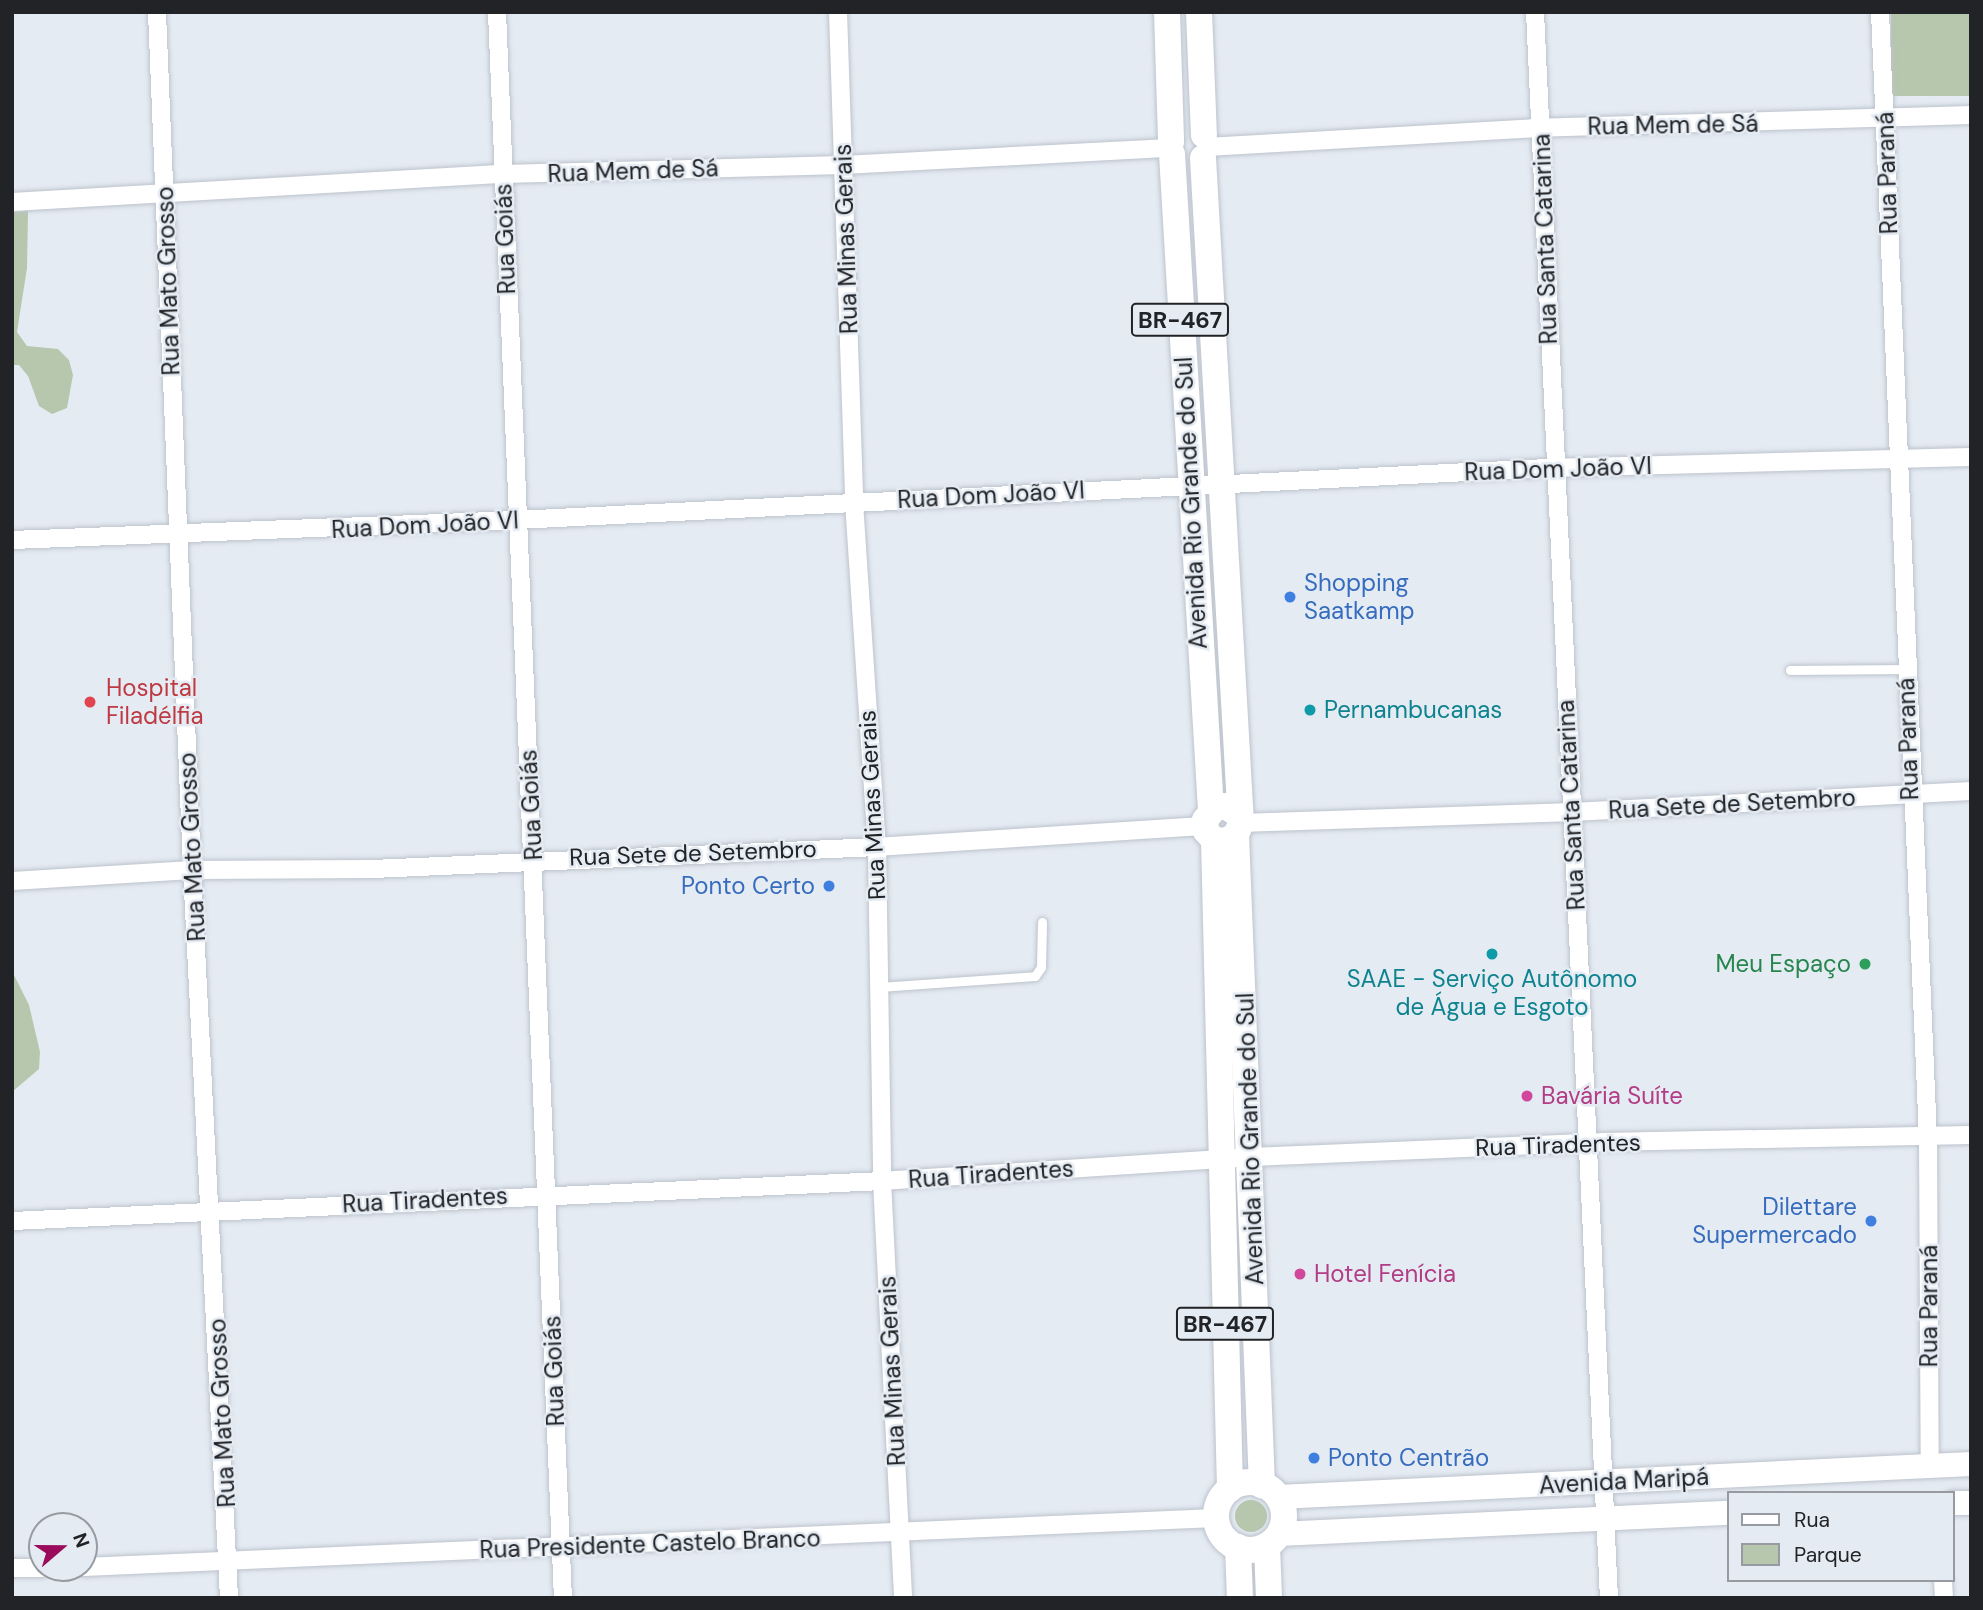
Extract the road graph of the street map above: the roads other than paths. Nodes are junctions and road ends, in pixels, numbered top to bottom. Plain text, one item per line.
1 (157, 12) edge
2 (497, 12) edge
3 (838, 12) edge
4 (1167, 12) edge
5 (1199, 12) edge
6 (1535, 12) edge
7 (1880, 12) edge
8 (1971, 115) edge
9 (1885, 119) junction
10 (1541, 128) junction
11 (1205, 147) junction
12 (1171, 148) junction
13 (843, 165) junction
14 (503, 174) junction
15 (164, 193) junction
16 (12, 202) edge
17 (1971, 457) edge
18 (1898, 461) junction
19 (1555, 468) junction
20 (1188, 486) junction
21 (1220, 486) junction
22 (854, 502) junction
23 (517, 520) junction
24 (179, 536) junction
25 (12, 540) edge
26 (1906, 669) junction
27 (1790, 670) dead end
28 (1971, 791) edge
29 (1910, 794) junction
30 (1572, 812) junction
31 (1224, 825) junction
32 (877, 847) junction
33 (534, 858) junction
34 (192, 870) junction
35 (12, 881) edge
36 (1042, 922) dead end
37 (879, 987) junction
38 (1971, 1135) edge
39 (1927, 1138) junction
40 (1587, 1143) junction
41 (1251, 1157) junction
42 (1220, 1159) junction
43 (882, 1181) junction
44 (547, 1194) junction
45 (212, 1212) junction
46 (12, 1221) edge
47 (1971, 1464) edge
48 (1930, 1467) junction
49 (1603, 1483) junction
50 (1752, 1483) edge
51 (1785, 1483) edge
52 (1230, 1489) junction
53 (1270, 1491) junction
54 (1728, 1513) edge
55 (1216, 1518) junction
56 (1611, 1519) junction
57 (901, 1534) junction
58 (1273, 1540) junction
59 (561, 1548) junction
60 (1238, 1548) junction
61 (228, 1563) junction
62 (98, 1567) edge
63 (229, 1598) edge
64 (563, 1598) edge
65 (903, 1598) edge
66 (1240, 1598) edge
67 (1269, 1598) edge
68 (1609, 1598) edge

1 - 15 street, Rua Mato Grosso
2 - 14 street, Rua Goiás
3 - 13 street, Rua Minas Gerais
4 - 12 main road, Avenida Rio Grande do Sul / BR-467
5 - 11 main road, Avenida Rio Grande do Sul / BR-467
6 - 10 street, Rua Santa Catarina
7 - 9 street, Rua Paraná
8 - 9 street, Rua Mem de Sá
9 - 10 street, Rua Mem de Sá
9 - 18 street, Rua Paraná
10 - 11 street, Rua Mem de Sá
10 - 19 street, Rua Santa Catarina
11 - 12 main road
11 - 21 main road, Avenida Rio Grande do Sul / BR-467
12 - 13 street, Rua Mem de Sá
12 - 20 main road, Avenida Rio Grande do Sul / BR-467
13 - 14 street, Rua Mem de Sá
13 - 22 street, Rua Minas Gerais
14 - 15 street, Rua Mem de Sá
14 - 23 street, Rua Goiás
15 - 16 street, Rua Mem de Sá
15 - 24 street, Rua Mato Grosso
17 - 18 street, Rua Dom João VI
18 - 19 street, Rua Dom João VI
18 - 26 street, Rua Paraná
19 - 21 street, Rua Dom João VI
19 - 30 street, Rua Santa Catarina
20 - 21 street, Rua Dom João VI
20 - 22 street, Rua Dom João VI
20 - 31 main road, Avenida Rio Grande do Sul / BR-467
21 - 31 main road, Avenida Rio Grande do Sul / BR-467
22 - 23 street, Rua Dom João VI
22 - 32 street, Rua Minas Gerais
23 - 24 street, Rua Dom João VI
23 - 33 street, Rua Goiás
24 - 25 street, Rua Dom João VI
24 - 34 street, Rua Mato Grosso
26 - 27 lane
26 - 29 street, Rua Paraná
28 - 29 street, Rua Sete de Setembro
29 - 30 street, Rua Sete de Setembro
29 - 39 street, Rua Paraná
30 - 31 street, Rua Sete de Setembro
30 - 40 street, Rua Santa Catarina
31 - 32 street, Rua Sete de Setembro
31 - 41 main road, Avenida Rio Grande do Sul / BR-467
31 - 42 main road, Avenida Rio Grande do Sul / BR-467
32 - 33 street, Rua Sete de Setembro
32 - 37 street, Rua Minas Gerais
33 - 34 street, Rua Sete de Setembro
33 - 44 street, Rua Goiás
34 - 35 street, Rua Sete de Setembro
34 - 45 street, Rua Mato Grosso
36 - 37 lane
37 - 43 street, Rua Minas Gerais
38 - 39 street, Rua Tiradentes
39 - 40 street, Rua Tiradentes
39 - 48 street, Rua Paraná
40 - 41 street, Rua Tiradentes
40 - 49 street, Rua Santa Catarina
41 - 42 street, Rua Tiradentes
41 - 53 main road, Avenida Rio Grande do Sul / BR-467
42 - 43 street, Rua Tiradentes
42 - 52 main road, Avenida Rio Grande do Sul / BR-467
43 - 44 street, Rua Tiradentes
43 - 57 street, Rua Minas Gerais
44 - 45 street, Rua Tiradentes
44 - 59 street, Rua Goiás
45 - 46 street, Rua Tiradentes
45 - 61 street, Rua Mato Grosso
47 - 48 main road, Avenida Maripá
48 - 51 main road, Avenida Maripá
49 - 50 main road, Avenida Maripá
49 - 53 main road, Avenida Maripá
49 - 56 main road
50 - 51 main road, Avenida Maripá
52 - 53 main road
52 - 55 main road, Avenida Rio Grande do Sul / BR-467
53 - 58 main road, Avenida Rio Grande do Sul / BR-467
54 - 56 main road, Avenida Maripá
55 - 57 street, Rua Presidente Castelo Branco
55 - 60 main road
56 - 58 main road, Avenida Maripá
56 - 68 street
57 - 59 street, Rua Presidente Castelo Branco
57 - 65 street, Rua Minas Gerais
58 - 60 main road
58 - 67 main road, Avenida Rio Grande do Sul / BR-467
59 - 61 street, Rua Presidente Castelo Branco
59 - 64 street, Rua Goiás
60 - 66 main road
61 - 62 street, Rua Presidente Castelo Branco
61 - 63 street, Rua Mato Grosso

